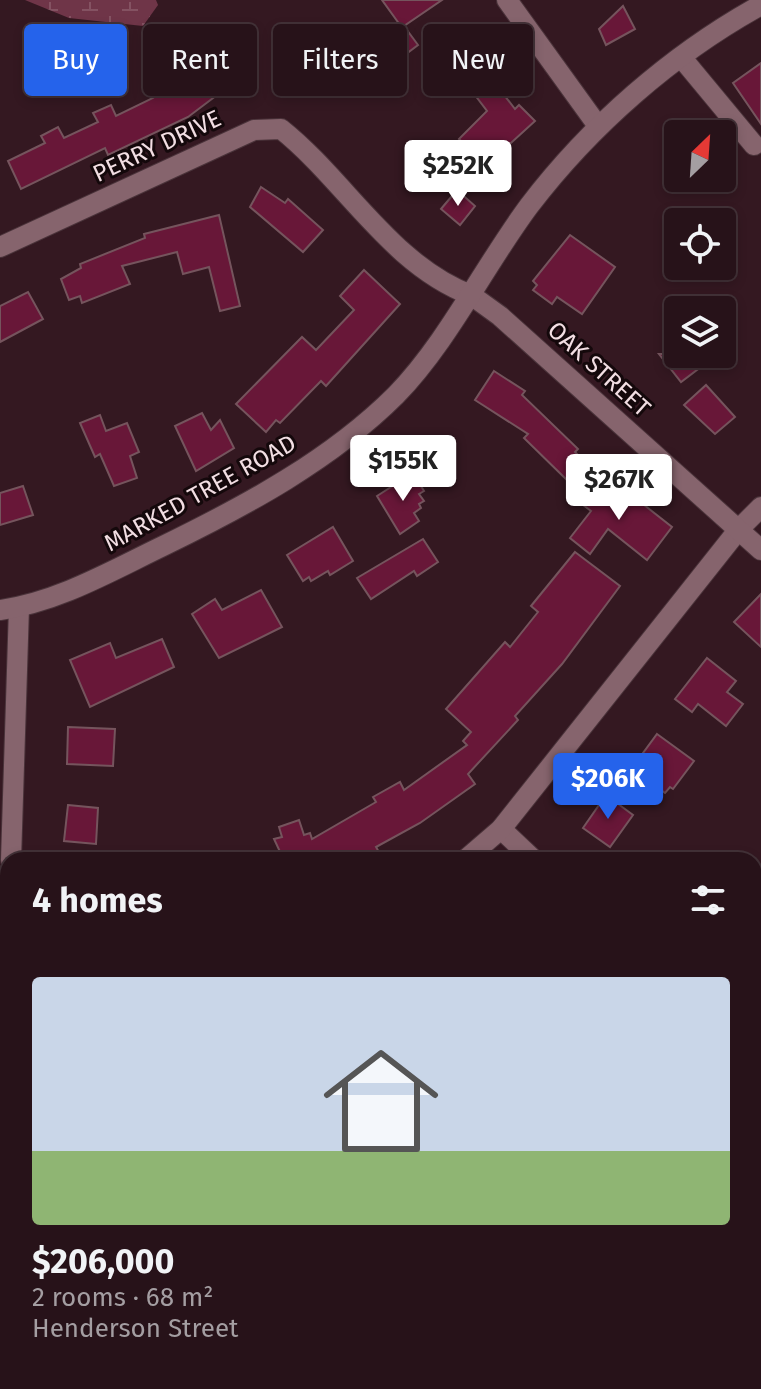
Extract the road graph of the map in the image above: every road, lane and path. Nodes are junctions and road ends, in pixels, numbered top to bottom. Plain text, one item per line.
1 (507, 0) edge
2 (761, 5) edge
3 (681, 57) junction
4 (598, 126) junction
5 (754, 145) dead end
6 (0, 247) edge
7 (471, 295) junction
8 (761, 507) edge
9 (739, 529) junction
10 (761, 550) edge
11 (10, 608) edge
12 (501, 829) junction
13 (11, 852) edge
14 (474, 852) edge
15 (525, 852) edge

1 - 4 street
2 - 3 street, MARKED TREE ROAD
3 - 4 street, MARKED TREE ROAD
3 - 5 street
4 - 7 street, MARKED TREE ROAD
6 - 7 street, PERRY DRIVE
7 - 9 street, OAK STREET
7 - 11 street, MARKED TREE ROAD
8 - 9 street
9 - 10 street, OAK STREET
9 - 12 street
11 - 13 street
12 - 14 street
12 - 15 street

